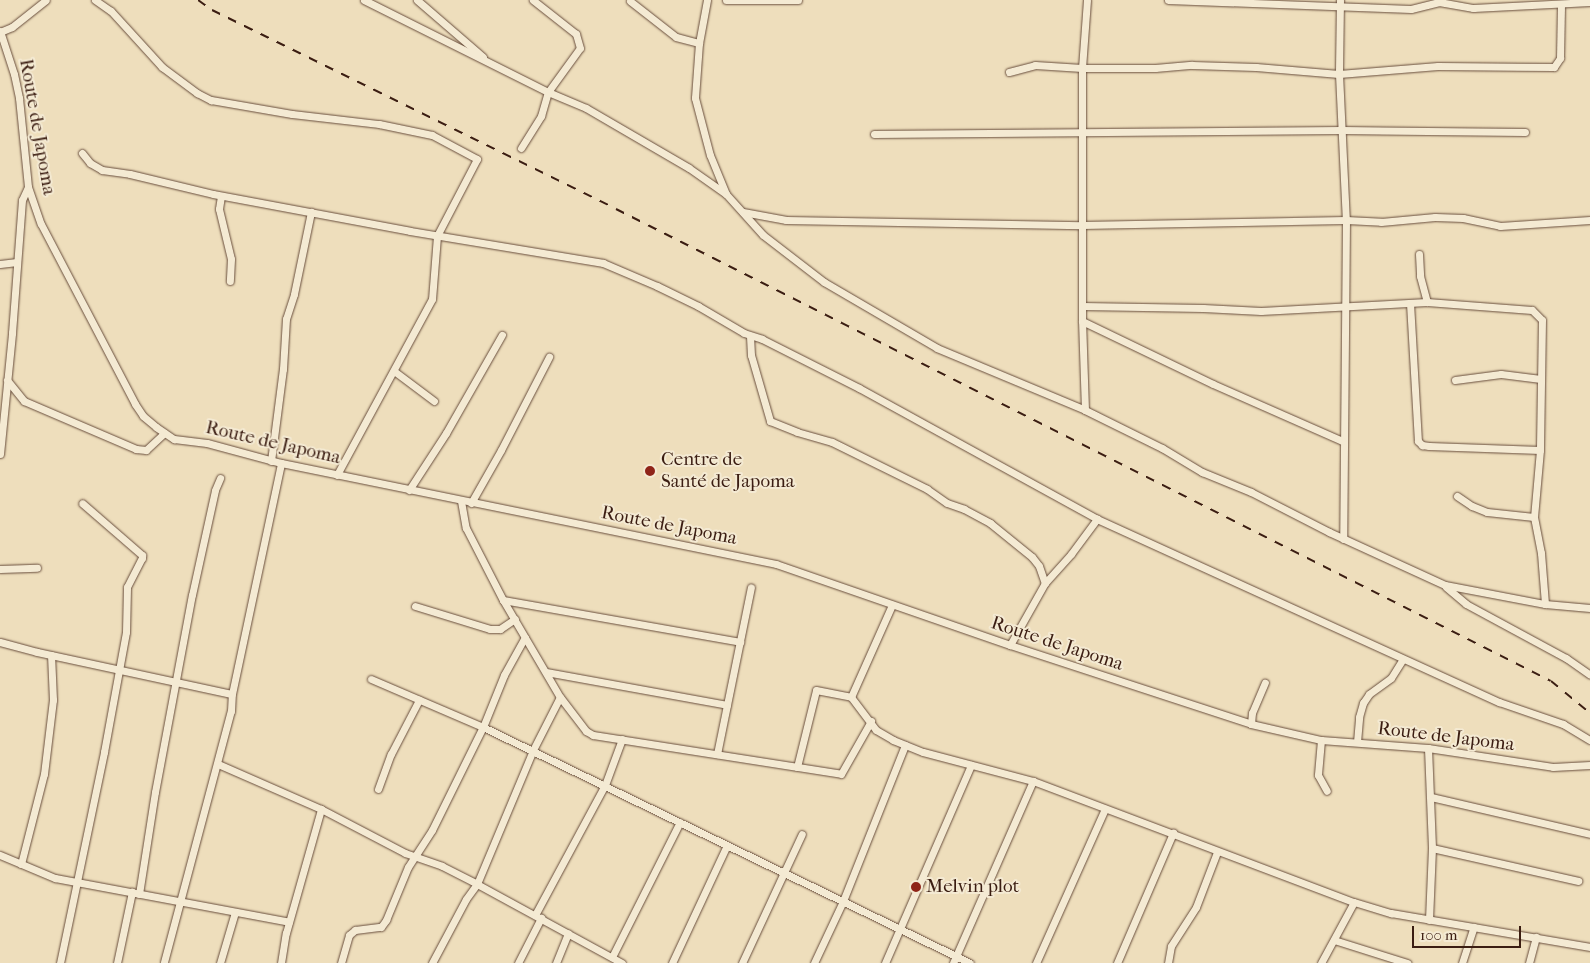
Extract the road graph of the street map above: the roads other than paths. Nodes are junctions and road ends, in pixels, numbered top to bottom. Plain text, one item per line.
1 (46, 0) edge
2 (96, 0) edge
3 (364, 0) edge
4 (417, 0) edge
5 (533, 0) edge
6 (707, 0) edge
7 (726, 0) edge
8 (798, 0) edge
9 (1087, 0) edge
10 (1168, 0) edge
11 (630, 1) dead end
12 (1590, 2) edge
13 (1340, 4) edge
14 (1561, 4) junction
15 (0, 32) edge
16 (700, 43) junction
17 (486, 61) junction
18 (1082, 68) junction
19 (1008, 72) dead end
20 (1339, 74) junction
21 (548, 92) junction
22 (1342, 130) junction
23 (1083, 132) junction
24 (1525, 132) dead end
25 (874, 134) dead end
26 (522, 148) dead end
27 (82, 153) dead end
28 (28, 187) junction
29 (726, 194) junction
30 (221, 196) junction
31 (311, 212) junction
32 (743, 212) junction
33 (1346, 220) junction
34 (1590, 220) edge
35 (1082, 225) junction
36 (437, 236) junction
37 (1419, 254) dead end
38 (17, 262) junction
39 (0, 264) edge
40 (230, 281) dead end
41 (1427, 302) junction
42 (1410, 303) junction
43 (1082, 306) junction
44 (1345, 308) junction
45 (1082, 320) junction
46 (502, 335) dead end
47 (750, 336) junction
48 (549, 357) dead end
49 (394, 371) junction
50 (1541, 379) junction
51 (7, 380) junction
52 (1455, 380) dead end
53 (434, 401) dead end
54 (1085, 410) junction
55 (164, 433) junction
56 (1342, 441) junction
57 (1540, 450) junction
58 (0, 454) edge
59 (272, 461) junction
60 (281, 463) junction
61 (337, 475) junction
62 (220, 478) dead end
63 (408, 490) junction
64 (1457, 496) dead end
65 (461, 501) junction
66 (82, 503) dead end
67 (471, 503) junction
68 (1534, 517) junction
69 (1097, 519) junction
70 (1342, 538) junction
71 (37, 568) dead end
72 (0, 569) edge
73 (1045, 583) junction
74 (1444, 585) junction
75 (751, 587) dead end
76 (503, 600) junction
77 (1545, 604) junction
78 (892, 605) junction
79 (415, 606) dead end
80 (1590, 608) edge
81 (515, 619) junction
82 (525, 637) junction
83 (0, 642) edge
84 (740, 642) junction
85 (1010, 645) junction
86 (51, 654) junction
87 (1404, 659) junction
88 (118, 669) junction
89 (546, 672) junction
90 (1590, 675) edge
91 (371, 679) dead end
92 (177, 682) junction
93 (1265, 683) dead end
94 (232, 694) junction
95 (560, 697) junction
96 (850, 697) junction
97 (419, 700) junction
98 (727, 705) junction
99 (871, 721) junction
100 (1251, 724) junction
101 (483, 727) junction
102 (622, 740) junction
103 (1321, 740) junction
104 (1590, 740) edge
105 (1357, 742) junction
106 (905, 745) junction
107 (1428, 748) junction
108 (533, 750) junction
109 (717, 754) junction
110 (218, 764) junction
111 (1590, 764) edge
112 (971, 765) junction
113 (797, 767) junction
114 (1033, 782) junction
115 (604, 785) junction
116 (378, 789) dead end
117 (1327, 791) dead end
118 (1431, 797) junction
119 (321, 809) junction
120 (1105, 809) junction
121 (680, 822) junction
122 (802, 834) dead end
123 (1173, 834) junction
124 (1590, 834) edge
125 (727, 845) junction
126 (1432, 848) junction
127 (1217, 852) junction
128 (0, 855) edge
129 (415, 857) junction
130 (21, 864) junction
131 (782, 874) junction
132 (1578, 881) dead end
133 (76, 882) junction
134 (477, 884) junction
135 (135, 893) junction
136 (180, 901) junction
137 (843, 901) junction
138 (1354, 902) junction
139 (235, 912) junction
140 (538, 917) junction
141 (1429, 920) junction
142 (289, 922) junction
143 (1474, 927) junction
144 (900, 929) junction
145 (568, 934) junction
146 (1536, 937) junction
147 (1334, 940) junction
148 (1590, 947) edge
149 (612, 957) junction
150 (954, 960) edge
151 (164, 962) edge
152 (60, 963) edge
153 (117, 963) edge
154 (220, 963) edge
155 (280, 963) edge
156 (341, 963) edge
157 (432, 963) edge
158 (518, 963) edge
159 (556, 963) edge
160 (622, 963) edge
161 (672, 963) edge
162 (742, 963) edge
163 (814, 963) edge
164 (885, 963) edge
165 (970, 963) edge
166 (1036, 963) edge
167 (1117, 963) edge
168 (1168, 963) edge
169 (1321, 963) edge
170 (1407, 963) edge
171 (1462, 963) edge
172 (1529, 963) edge

1 - 15 street
2 - 36 street
3 - 17 street
4 - 17 street
5 - 21 street
6 - 16 street
7 - 8 street
9 - 18 street
10 - 13 street
11 - 16 street
12 - 14 street
13 - 14 street
13 - 20 street
14 - 20 street
15 - 28 street, Route de Japoma
16 - 29 street
17 - 21 street
18 - 19 street
18 - 20 street
18 - 23 street
20 - 22 street
21 - 26 street
21 - 29 street
22 - 23 street
22 - 24 street
22 - 33 street
23 - 25 street
23 - 35 street
27 - 30 street
28 - 38 street
28 - 55 street, Route de Japoma
29 - 32 street
30 - 31 street
30 - 40 street
31 - 36 street
31 - 59 street
32 - 35 street
32 - 54 street
33 - 34 street
33 - 35 street
33 - 44 street
35 - 43 street
36 - 47 street
36 - 49 street
37 - 41 street
38 - 39 street
38 - 51 street
41 - 42 street
41 - 50 street
42 - 44 street
42 - 57 street
43 - 44 street
43 - 45 street
44 - 56 street
45 - 54 street
45 - 56 street
46 - 63 street
47 - 69 street
47 - 73 street
48 - 67 street
49 - 53 street
49 - 61 street
50 - 52 street
50 - 57 street
51 - 55 street
51 - 58 street
54 - 70 street
55 - 59 street, Route de Japoma
56 - 70 street
57 - 68 street
59 - 60 street, Route de Japoma
60 - 61 street, Route de Japoma
60 - 94 street
61 - 63 street, Route de Japoma
62 - 92 street
63 - 65 street, Route de Japoma
64 - 68 street
65 - 67 street, Route de Japoma
65 - 76 street
66 - 88 street
67 - 78 street, Route de Japoma
68 - 77 street
69 - 73 street
69 - 87 street
70 - 74 street
71 - 72 street
73 - 85 street
74 - 77 street
74 - 90 street
75 - 84 street
76 - 81 street
76 - 84 street
77 - 80 street
78 - 85 street, Route de Japoma
78 - 96 street
79 - 81 street
81 - 82 street
82 - 89 street
82 - 101 street
83 - 86 street
84 - 98 street
85 - 100 street, Route de Japoma
86 - 88 street
86 - 130 street
87 - 104 street
87 - 105 street
88 - 92 street
88 - 133 street
89 - 95 street
89 - 98 street
91 - 97 street
92 - 94 street
92 - 135 street
93 - 100 street
94 - 110 street
95 - 102 street
95 - 108 street
96 - 99 street
96 - 113 street
97 - 101 street
97 - 116 street
98 - 109 street
99 - 106 street
99 - 113 street
100 - 103 street, Route de Japoma
101 - 108 street
101 - 129 street
102 - 109 street
102 - 115 street
103 - 105 street, Route de Japoma
103 - 117 street
105 - 107 street, Route de Japoma
106 - 112 street
106 - 137 street
107 - 111 street, Route de Japoma
107 - 118 street
108 - 115 street
108 - 134 street
109 - 113 street
110 - 119 street
110 - 136 street
112 - 114 street
112 - 144 street
114 - 120 street
114 - 150 street
115 - 121 street
115 - 140 street
118 - 124 street
118 - 126 street
119 - 129 street
119 - 142 street
120 - 123 street
120 - 166 street
121 - 125 street
121 - 149 street
122 - 131 street
123 - 127 street
123 - 167 street
125 - 131 street
125 - 161 street
126 - 132 street
126 - 141 street
127 - 138 street
127 - 168 street
128 - 130 street
129 - 134 street
129 - 156 street
130 - 133 street
131 - 137 street
131 - 162 street
133 - 135 street
133 - 152 street
134 - 140 street
134 - 157 street
135 - 136 street
135 - 153 street
136 - 139 street
136 - 151 street
137 - 144 street
137 - 163 street
138 - 141 street
138 - 147 street
139 - 142 street
139 - 154 street
140 - 145 street
140 - 158 street
141 - 143 street
142 - 155 street
143 - 146 street
143 - 171 street
144 - 150 street
144 - 164 street
145 - 149 street
145 - 159 street
146 - 148 street
146 - 172 street
147 - 169 street
147 - 170 street
149 - 160 street
150 - 165 street

